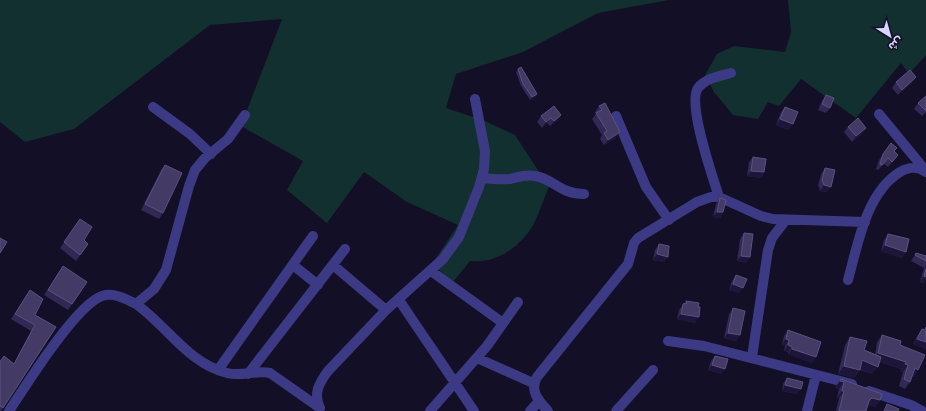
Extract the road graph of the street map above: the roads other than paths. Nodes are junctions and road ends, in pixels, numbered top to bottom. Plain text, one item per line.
1 (731, 73) dead end
2 (475, 99) dead end
3 (153, 107) dead end
4 (245, 114) dead end
5 (879, 114) dead end
6 (616, 116) dead end
7 (211, 154) junction
8 (926, 171) edge
9 (482, 178) junction
10 (584, 194) dead end
11 (720, 197) junction
12 (669, 220) junction
13 (785, 221) junction
14 (865, 222) junction
15 (313, 236) dead end
16 (345, 249) dead end
17 (292, 265) junction
18 (333, 266) junction
19 (431, 271) junction
20 (848, 280) dead end
21 (318, 285) junction
22 (399, 300) junction
23 (518, 302) dead end
24 (136, 304) junction
25 (386, 310) junction
26 (503, 323) junction
27 (668, 341) dead end
28 (752, 357) junction
29 (477, 358) junction
30 (218, 370) junction
31 (653, 370) dead end
32 (248, 374) junction
33 (816, 375) junction
34 (533, 383) junction
35 (456, 384) junction
36 (540, 401) junction
37 (322, 410) edge
38 (9, 411) edge
39 (430, 411) edge
40 (474, 411) edge
41 (530, 411) edge
42 (548, 411) edge
43 (616, 411) edge
44 (807, 411) edge
45 (922, 411) edge

1 - 11 street
2 - 9 street
3 - 7 street
4 - 7 street
5 - 8 street
6 - 12 street
7 - 24 street
8 - 14 street
9 - 10 street
9 - 19 street
11 - 12 street
11 - 13 street
12 - 34 street
13 - 14 street
13 - 28 street
14 - 20 street
15 - 17 street
16 - 18 street
17 - 21 street
17 - 30 street
18 - 21 street
18 - 25 street
19 - 22 street
19 - 26 street
21 - 32 street
22 - 25 street
22 - 35 street
23 - 26 street
24 - 30 street
24 - 38 street
25 - 37 street
26 - 29 street
27 - 28 street
28 - 33 street
29 - 34 street
29 - 35 street
30 - 32 street
31 - 43 street
32 - 37 street
33 - 44 street
33 - 45 street
34 - 36 street
35 - 39 street
35 - 40 street
36 - 41 street
36 - 42 street

